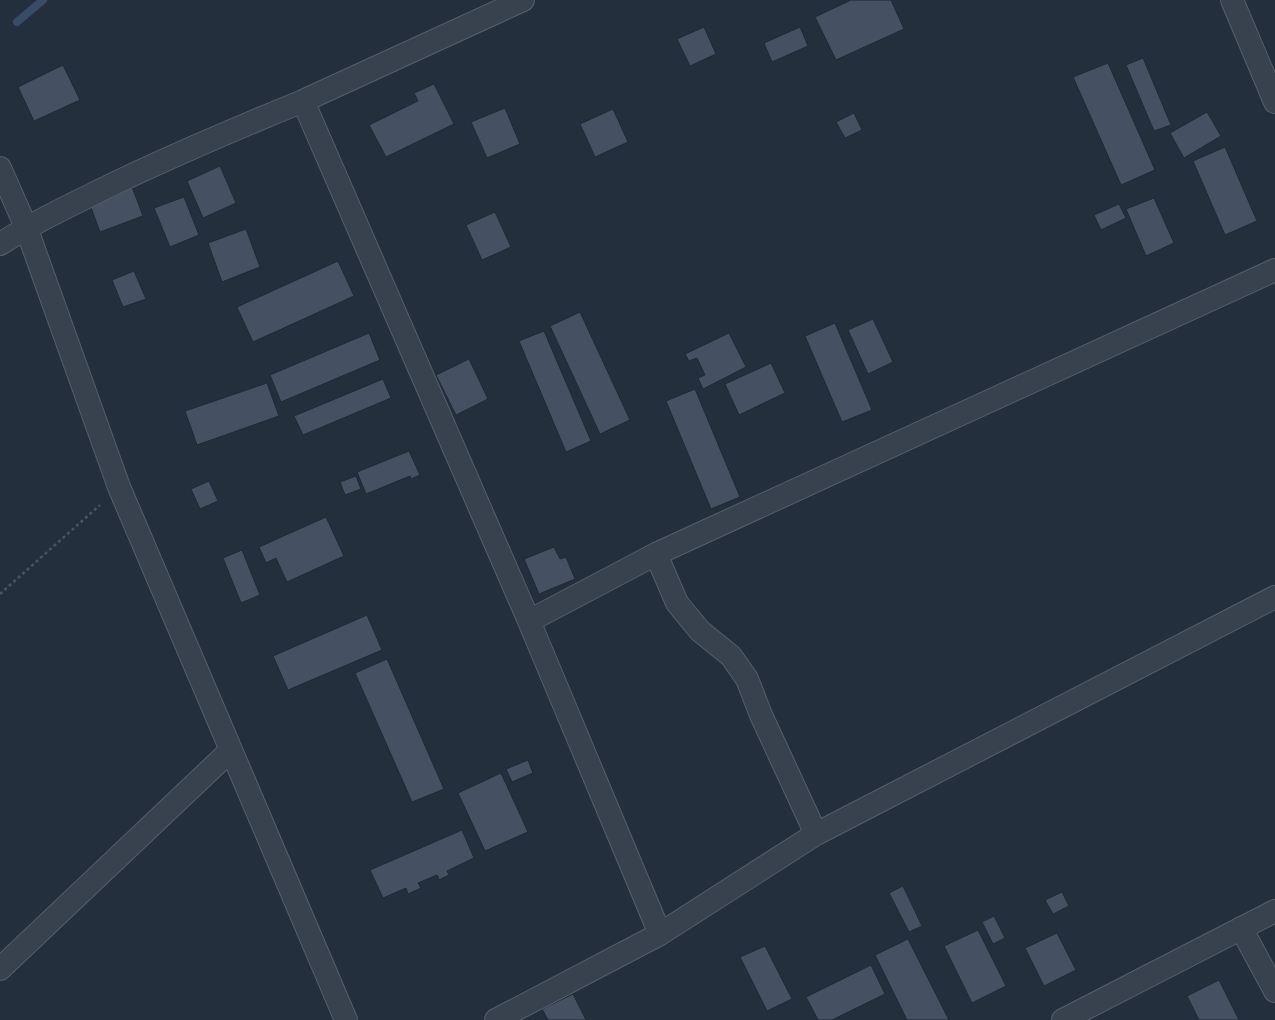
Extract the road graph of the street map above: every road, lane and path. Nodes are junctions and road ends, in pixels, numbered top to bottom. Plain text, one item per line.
1 (523, 0) edge
2 (1232, 0) edge
3 (303, 101) junction
4 (1275, 102) edge
5 (0, 168) edge
6 (26, 227) junction
7 (0, 244) edge
8 (1275, 270) edge
9 (119, 487) junction
10 (656, 554) junction
11 (0, 594) edge
12 (1275, 596) edge
13 (529, 621) junction
14 (231, 750) junction
15 (816, 834) junction
16 (1275, 911) edge
17 (1241, 928) junction
18 (660, 934) junction
19 (0, 969) edge
20 (1275, 991) edge
21 (346, 1020) edge
22 (496, 1020) edge
23 (1063, 1020) edge

1 - 3 street
2 - 4 street
3 - 6 street
3 - 13 street
5 - 6 street
6 - 7 street
6 - 9 street
8 - 10 street
9 - 11 path
9 - 14 street
10 - 13 street
10 - 15 street
12 - 15 street
13 - 18 street
14 - 19 street
14 - 21 street
15 - 18 street
16 - 17 street
17 - 20 street
17 - 23 street
18 - 22 street

